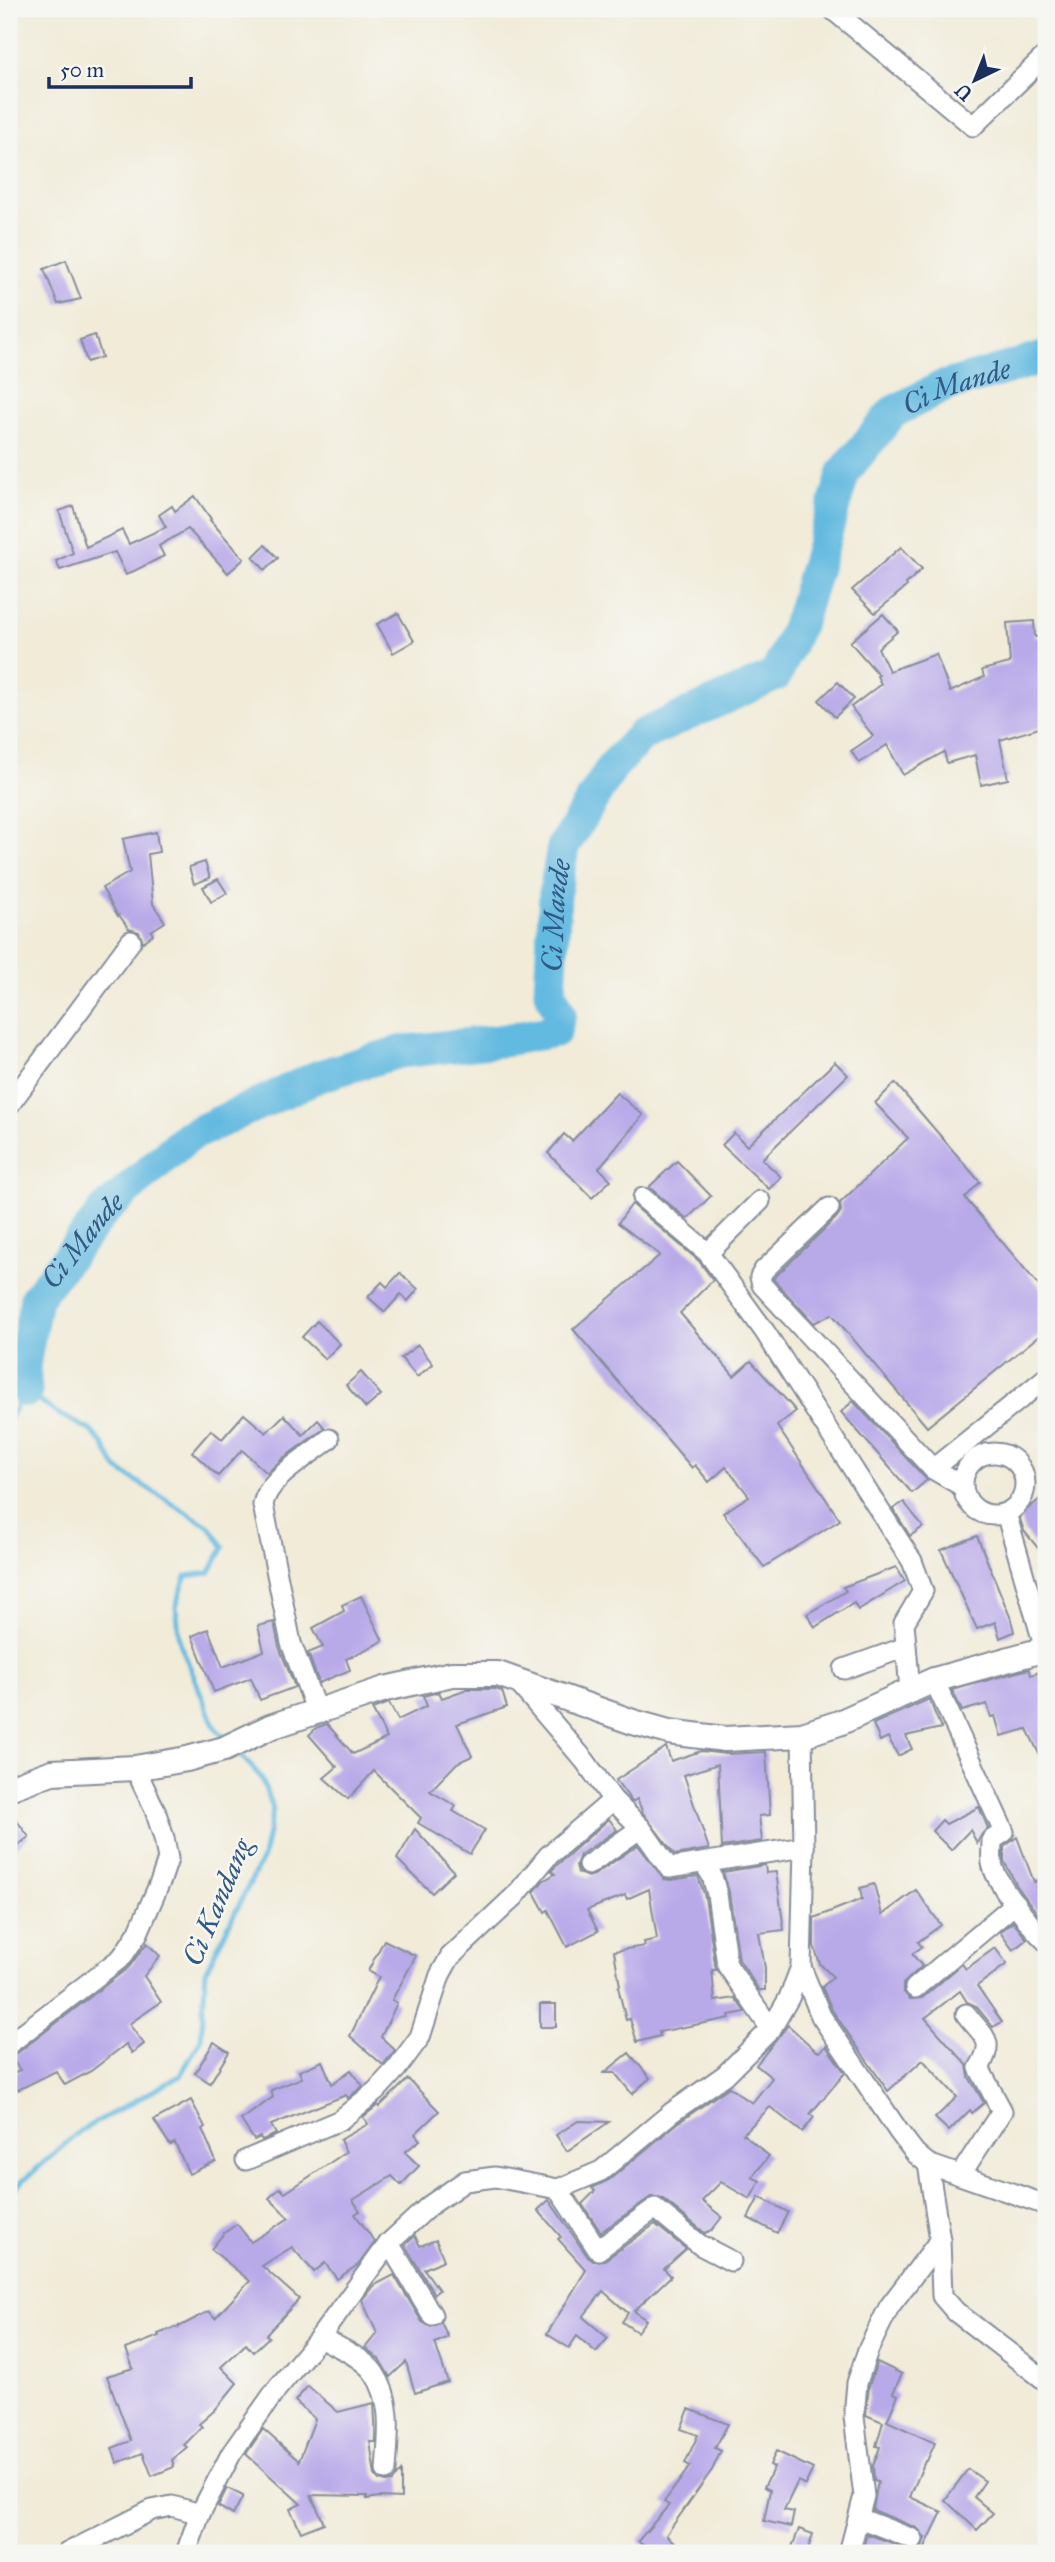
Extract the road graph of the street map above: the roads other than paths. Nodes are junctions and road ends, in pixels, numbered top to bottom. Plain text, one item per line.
1 (832, 9) edge
2 (1046, 55) edge
3 (131, 941) dead end
4 (9, 1105) edge
5 (643, 1198) dead end
6 (760, 1201) dead end
7 (829, 1208) dead end
8 (708, 1253) junction
9 (788, 1314) junction
10 (765, 1332) junction
11 (1046, 1378) edge
12 (992, 1421) junction
13 (329, 1439) dead end
14 (1000, 1453) junction
15 (933, 1469) junction
16 (962, 1486) junction
17 (1006, 1513) junction
18 (906, 1647) junction
19 (1046, 1649) edge
20 (844, 1669) dead end
21 (516, 1680) junction
22 (934, 1680) junction
23 (910, 1690) junction
24 (317, 1712) junction
25 (802, 1735) junction
26 (135, 1769) junction
27 (9, 1788) edge
28 (613, 1800) junction
29 (642, 1828) junction
30 (804, 1847) junction
31 (704, 1863) junction
32 (588, 1865) dead end
33 (1016, 1903) junction
34 (1046, 1941) edge
35 (801, 1967) junction
36 (915, 1988) dead end
37 (966, 2014) dead end
38 (771, 2029) junction
39 (9, 2045) edge
40 (246, 2160) dead end
41 (928, 2164) junction
42 (961, 2174) junction
43 (558, 2189) junction
44 (1046, 2205) edge
45 (940, 2240) junction
46 (389, 2243) junction
47 (731, 2260) dead end
48 (432, 2315) dead end
49 (320, 2337) junction
50 (1046, 2381) edge
51 (386, 2470) dead end
52 (200, 2514) junction
53 (859, 2518) junction
54 (913, 2539) dead end
55 (67, 2553) edge
56 (186, 2553) edge
57 (849, 2553) edge

1 - 2 street
3 - 4 street
5 - 8 street
6 - 8 street
7 - 9 street
8 - 10 street
9 - 10 street
9 - 15 street
10 - 18 street
11 - 12 street
12 - 14 street
12 - 15 street
13 - 24 street
14 - 16 street
14 - 17 street
15 - 16 street
16 - 17 street
17 - 19 street
18 - 20 street
18 - 23 street
19 - 22 main road
21 - 24 main road
21 - 25 main road
21 - 28 street
22 - 23 main road
22 - 33 street
23 - 25 main road
24 - 26 main road
25 - 30 street
26 - 27 main road
26 - 39 street
28 - 29 street
28 - 40 street
29 - 31 street
29 - 32 street
30 - 31 street
30 - 35 street
31 - 38 street
33 - 34 street
33 - 36 street
35 - 38 street
35 - 41 street
37 - 42 street
38 - 43 street
41 - 42 street
41 - 45 street
42 - 44 street
43 - 46 street
43 - 47 street
45 - 50 street
45 - 53 street
46 - 48 street
46 - 49 street
49 - 51 street
49 - 52 street
52 - 55 street
52 - 56 street
53 - 54 street
53 - 57 street

